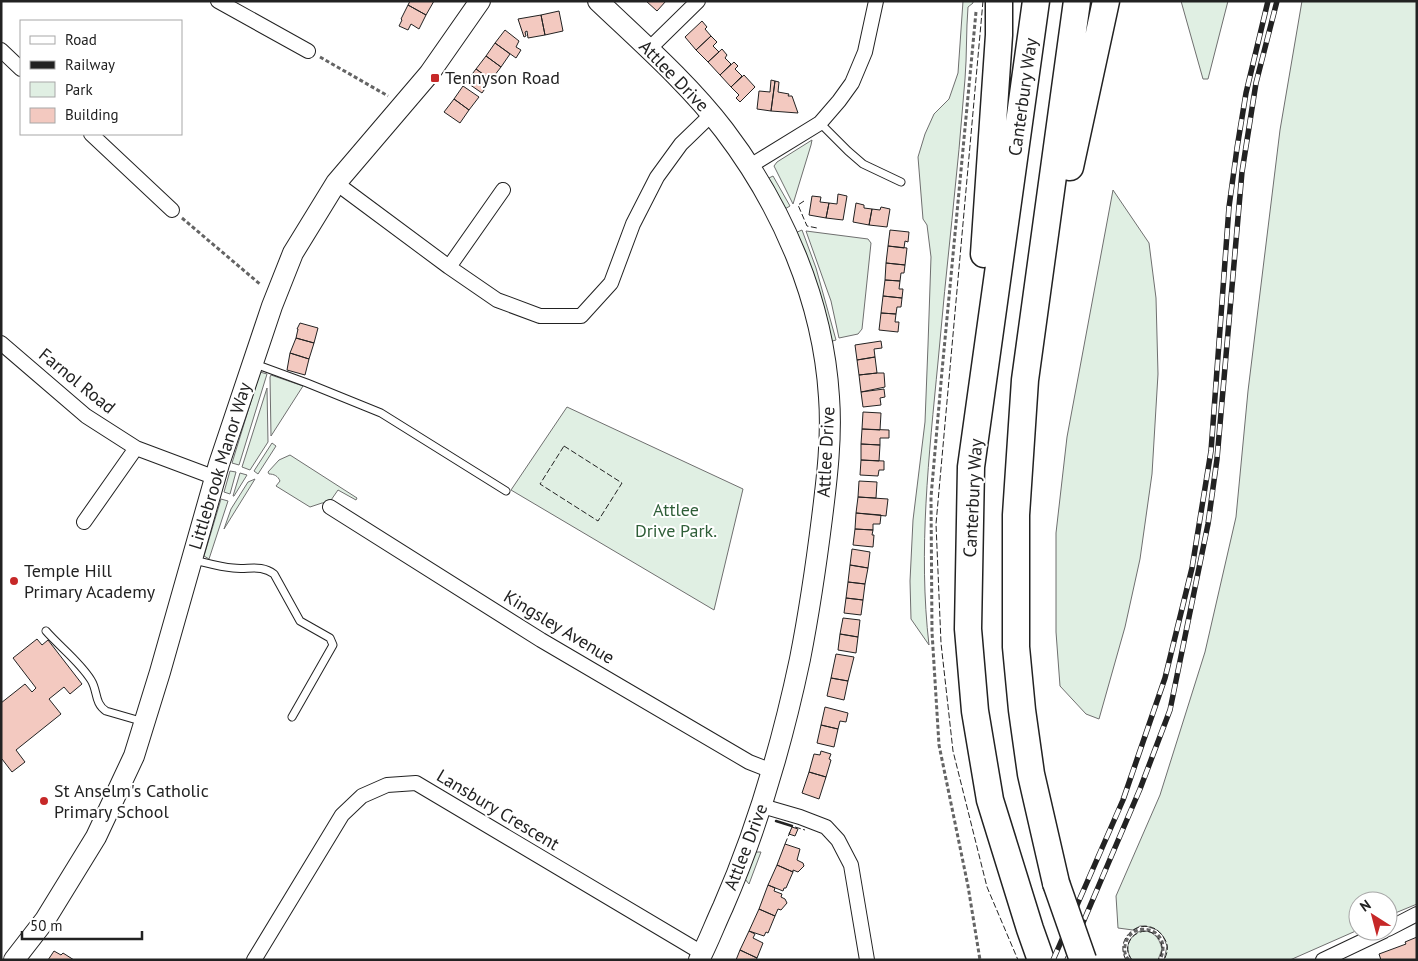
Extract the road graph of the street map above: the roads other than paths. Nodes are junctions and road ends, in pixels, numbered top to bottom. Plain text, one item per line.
1 (218, 1) edge
2 (480, 1) edge
3 (598, 1) edge
4 (698, 1) edge
5 (876, 1) edge
6 (999, 1) edge
7 (1036, 1) edge
8 (1077, 1) edge
9 (1106, 1) edge
10 (649, 49) junction
11 (1, 50) edge
12 (308, 51) road end
13 (20, 67) edge
14 (712, 114) junction
15 (820, 123) junction
16 (92, 135) edge
17 (750, 166) junction
18 (901, 182) dead end
19 (336, 183) junction
20 (503, 190) dead end
21 (172, 210) road end
22 (449, 267) junction
23 (1, 342) edge
24 (252, 363) junction
25 (1025, 380) junction
26 (136, 448) junction
27 (971, 467) junction
28 (216, 478) junction
29 (506, 491) dead end
30 (330, 508) dead end
31 (84, 522) dead end
32 (191, 560) junction
33 (46, 631) dead end
34 (292, 717) dead end
35 (144, 722) junction
36 (772, 772) junction
37 (762, 806) junction
38 (1417, 914) edge
39 (1398, 924) edge
40 (1368, 941) edge
41 (1343, 956) edge
42 (700, 957) edge
43 (14, 960) edge
44 (254, 960) edge
45 (867, 960) edge
46 (1041, 960) edge
47 (1083, 960) edge
48 (1323, 960) edge

1 - 12 street
2 - 19 street, Littlebrook Manor Way
3 - 10 street, Attlee Drive
4 - 10 street
5 - 15 street
6 - 27 highway
7 - 27 highway, Canterbury Way
8 - 25 highway
9 - 25 highway
10 - 14 street, Attlee Drive
11 - 13 street
14 - 17 street, Attlee Drive
14 - 22 street
15 - 17 street
15 - 18 lane
16 - 21 street
17 - 36 street, Attlee Drive
19 - 22 street
19 - 24 street, Littlebrook Manor Way
20 - 22 street
23 - 26 street, Farnol Road
24 - 28 street, Littlebrook Manor Way
24 - 29 lane
25 - 47 highway, bridge
26 - 28 street, Farnol Road
26 - 31 street
27 - 46 highway, Canterbury Way
28 - 32 street, Littlebrook Manor Way
30 - 36 street, Kingsley Avenue
32 - 34 lane
32 - 35 street, Littlebrook Manor Way
33 - 35 lane
35 - 43 street, Littlebrook Manor Way
36 - 37 street, Attlee Drive
37 - 42 street, Attlee Drive
37 - 45 street
38 - 39 street
40 - 41 street
41 - 48 street
42 - 44 street, Lansbury Crescent

